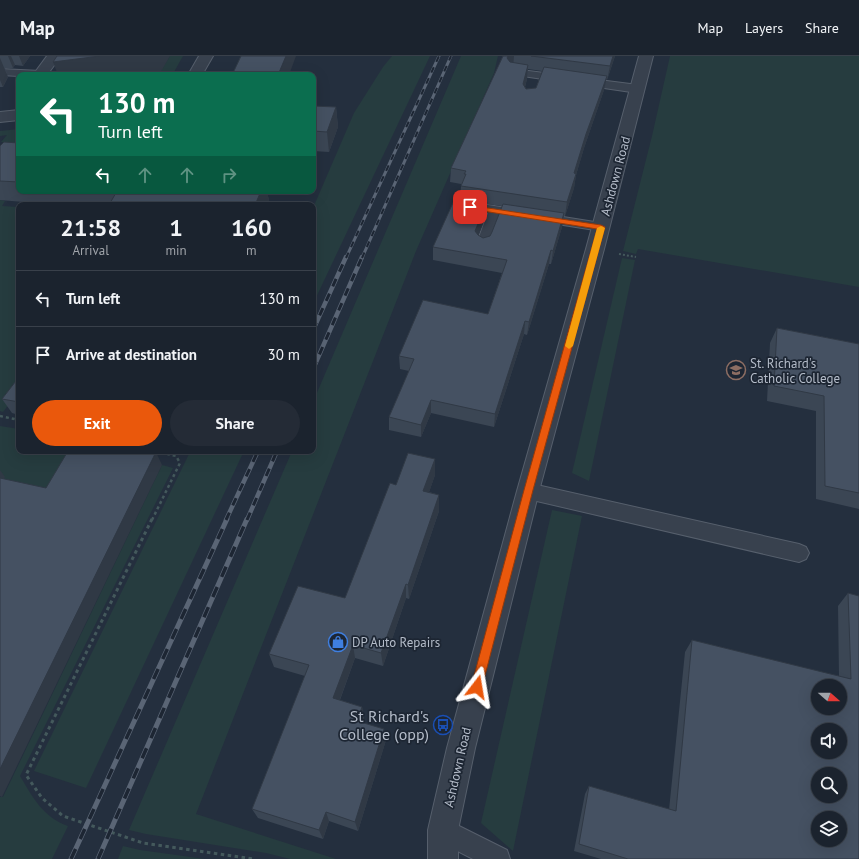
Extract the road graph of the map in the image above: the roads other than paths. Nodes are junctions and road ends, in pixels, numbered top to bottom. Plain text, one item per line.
1 (54, 56) edge
2 (206, 56) edge
3 (646, 56) edge
4 (0, 72) edge
5 (42, 72) edge
6 (197, 72) edge
7 (513, 72) edge
8 (16, 73) edge
9 (638, 89) junction
10 (458, 205) edge
11 (496, 211) junction
12 (601, 227) junction
13 (483, 246) edge
14 (528, 490) junction
15 (799, 552) dead end
16 (443, 830) junction
17 (443, 859) edge
18 (498, 859) edge

1 - 5 street
2 - 6 street
3 - 9 street, Ashdown Road
4 - 8 lane
7 - 9 lane
9 - 12 street, Ashdown Road
10 - 11 lane
11 - 12 lane
11 - 13 lane
12 - 14 street, Ashdown Road
14 - 15 lane
14 - 16 street, Ashdown Road
16 - 17 street, Ashdown Road
16 - 18 lane

